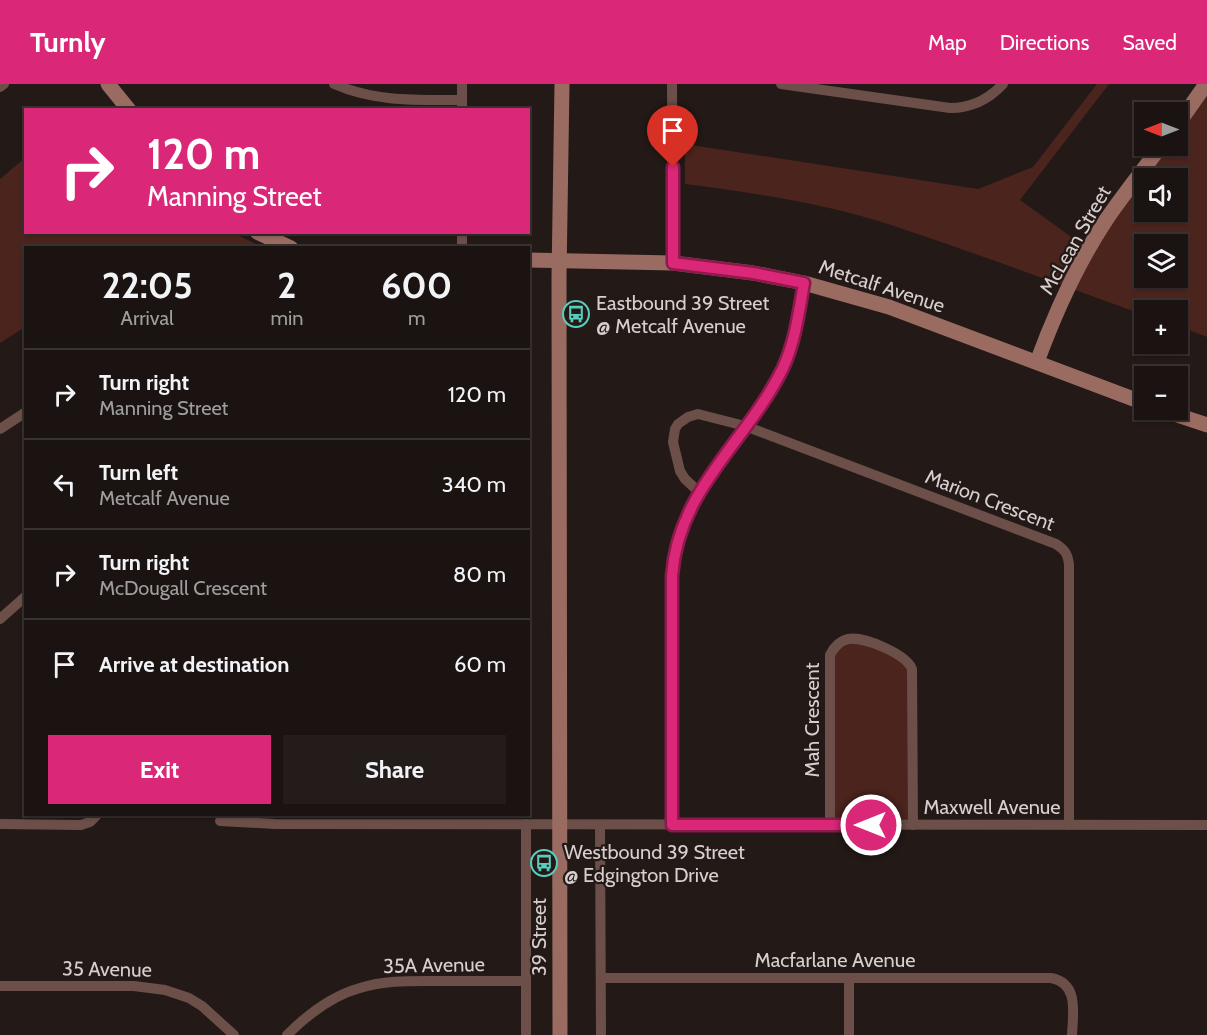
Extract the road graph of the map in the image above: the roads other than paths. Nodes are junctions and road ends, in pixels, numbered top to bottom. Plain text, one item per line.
1 (4, 84) edge
2 (108, 84) edge
3 (334, 84) edge
4 (462, 84) edge
5 (562, 84) edge
6 (672, 84) edge
7 (781, 84) edge
8 (1003, 84) edge
9 (1206, 84) edge
10 (0, 87) edge
11 (462, 105) edge
12 (127, 108) edge
13 (1188, 110) edge
14 (1154, 156) edge
15 (261, 234) edge
16 (287, 246) edge
17 (559, 259) junction
18 (530, 260) edge
19 (673, 263) junction
20 (804, 283) junction
21 (1037, 362) junction
22 (1134, 399) edge
23 (24, 413) edge
24 (1188, 419) edge
25 (1207, 425) edge
26 (745, 426) junction
27 (0, 429) edge
28 (699, 492) junction
29 (24, 599) edge
30 (0, 620) edge
31 (96, 816) edge
32 (461, 819) edge
33 (220, 821) dead end
34 (0, 824) edge
35 (526, 824) junction
36 (560, 824) junction
37 (600, 825) junction
38 (672, 825) junction
39 (830, 825) junction
40 (913, 825) junction
41 (1069, 825) junction
42 (1207, 825) edge
43 (601, 978) junction
44 (849, 978) junction
45 (526, 981) junction
46 (0, 986) edge
47 (234, 1035) edge
48 (287, 1035) edge
49 (526, 1035) edge
50 (560, 1035) edge
51 (601, 1035) edge
52 (849, 1035) edge
53 (1072, 1035) edge

1 - 10 street
2 - 12 street
3 - 11 street
4 - 11 street
5 - 17 street, 39 Street
6 - 19 street
7 - 8 street
9 - 13 street
14 - 21 street, McLean Street
15 - 16 street
17 - 18 street, Metcalf Avenue
17 - 19 street, Metcalf Avenue
17 - 36 street, 39 Street
19 - 20 street, Metcalf Avenue
20 - 21 street, Metcalf Avenue
20 - 26 street
21 - 22 street, Metcalf Avenue
23 - 27 street
24 - 25 street
26 - 28 street
26 - 28 street
26 - 41 street, Marion Crescent
28 - 38 street
29 - 30 street
31 - 34 street
32 - 33 street, Maxwell Avenue
32 - 35 street, Maxwell Avenue
35 - 36 street, Maxwell Avenue
35 - 45 street, 39 Street
36 - 37 street, Maxwell Avenue
36 - 50 street, 39 Street
37 - 38 street, Maxwell Avenue
37 - 43 street
38 - 39 street, Maxwell Avenue
39 - 40 street, Maxwell Avenue
39 - 40 street, Mah Crescent
40 - 41 street, Maxwell Avenue
41 - 42 street, Maxwell Avenue
43 - 44 street, Macfarlane Avenue
43 - 51 street
44 - 52 street
44 - 53 street, Macfarlane Avenue
45 - 48 street, 35A Avenue
45 - 49 street, 39 Street
46 - 47 street, 35 Avenue

